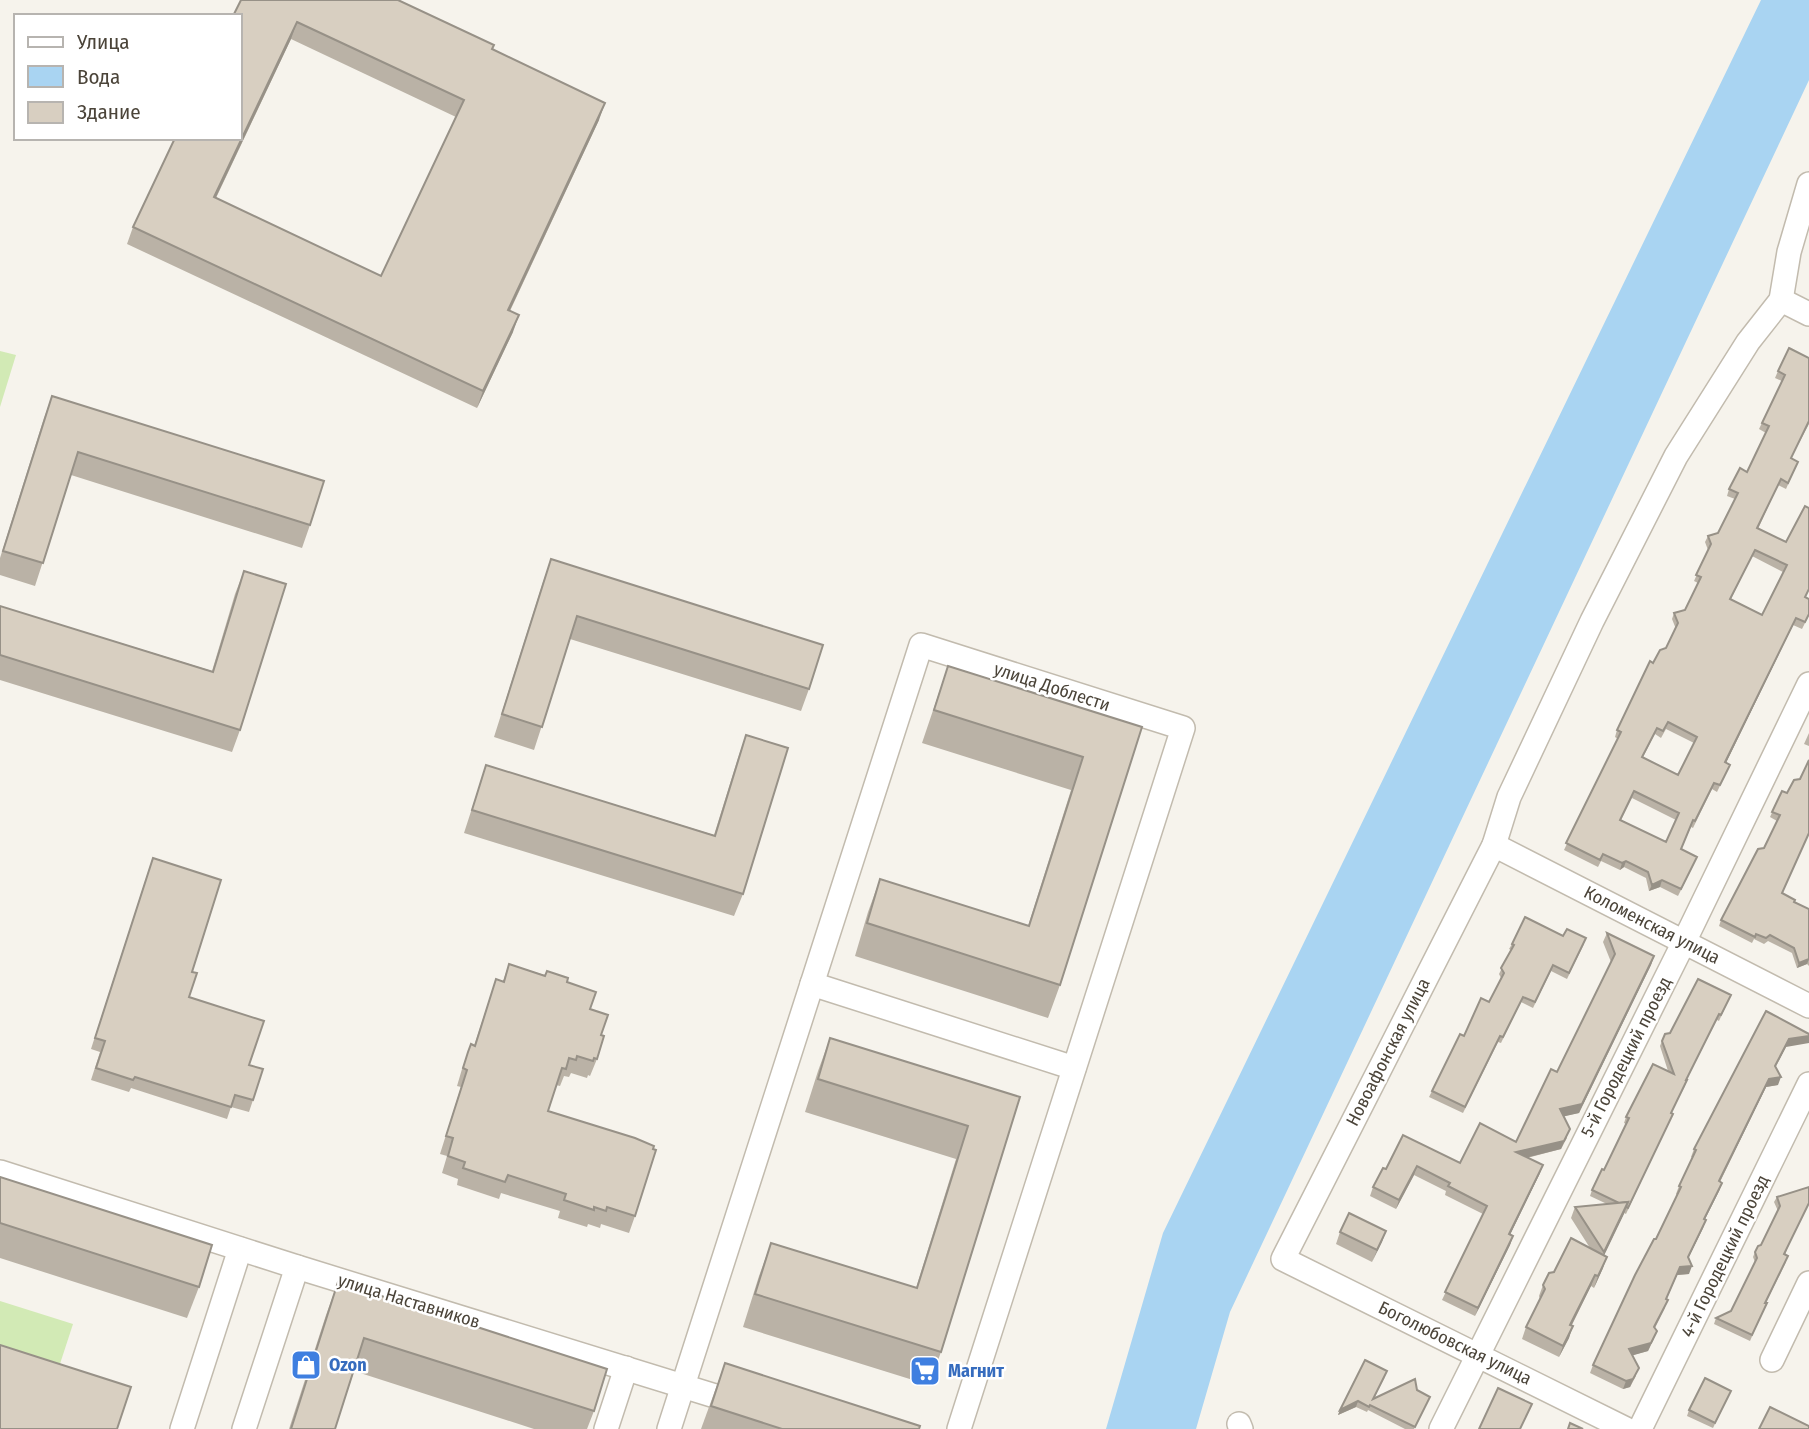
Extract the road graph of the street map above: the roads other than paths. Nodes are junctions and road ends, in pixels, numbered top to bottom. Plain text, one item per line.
1 (1809, 184) edge
2 (1781, 300) junction
3 (1809, 314) edge
4 (1809, 684) edge
5 (1494, 845) junction
6 (1685, 942) junction
7 (812, 984) junction
8 (1809, 1006) edge
9 (1074, 1068) junction
10 (1809, 1084) edge
11 (0, 1172) edge
12 (240, 1249) junction
13 (1283, 1259) joint
14 (297, 1267) junction
15 (1809, 1283) edge
16 (1477, 1354) junction
17 (1772, 1360) dead end
18 (626, 1367) junction
19 (683, 1385) junction
20 (757, 1409) edge
21 (182, 1429) edge
22 (244, 1429) edge
23 (606, 1429) edge
24 (669, 1429) edge
25 (959, 1429) edge
26 (1441, 1429) edge
27 (1626, 1429) edge
28 (1640, 1429) edge

1 - 2 street
2 - 3 street
2 - 5 street, Новоафонская улица
4 - 6 street, 5-й Городецкий проезд
5 - 6 street, Коломенская улица
5 - 13 street, Новоафонская улица
6 - 8 street, Коломенская улица
6 - 16 street, 5-й Городецкий проезд
7 - 9 street
7 - 9 street, улица Доблести
7 - 19 street
9 - 25 street
10 - 28 street, 4-й Городецкий проезд
11 - 12 street, улица Наставников
12 - 14 street, улица Наставников
12 - 21 street
13 - 16 street, Боголюбовская улица
14 - 18 street, улица Наставников
14 - 22 street
15 - 17 street
16 - 26 street, 5-й Городецкий проезд
16 - 27 street, Боголюбовская улица
18 - 19 street, улица Наставников
18 - 23 street
19 - 20 street, улица Наставников
19 - 24 street

